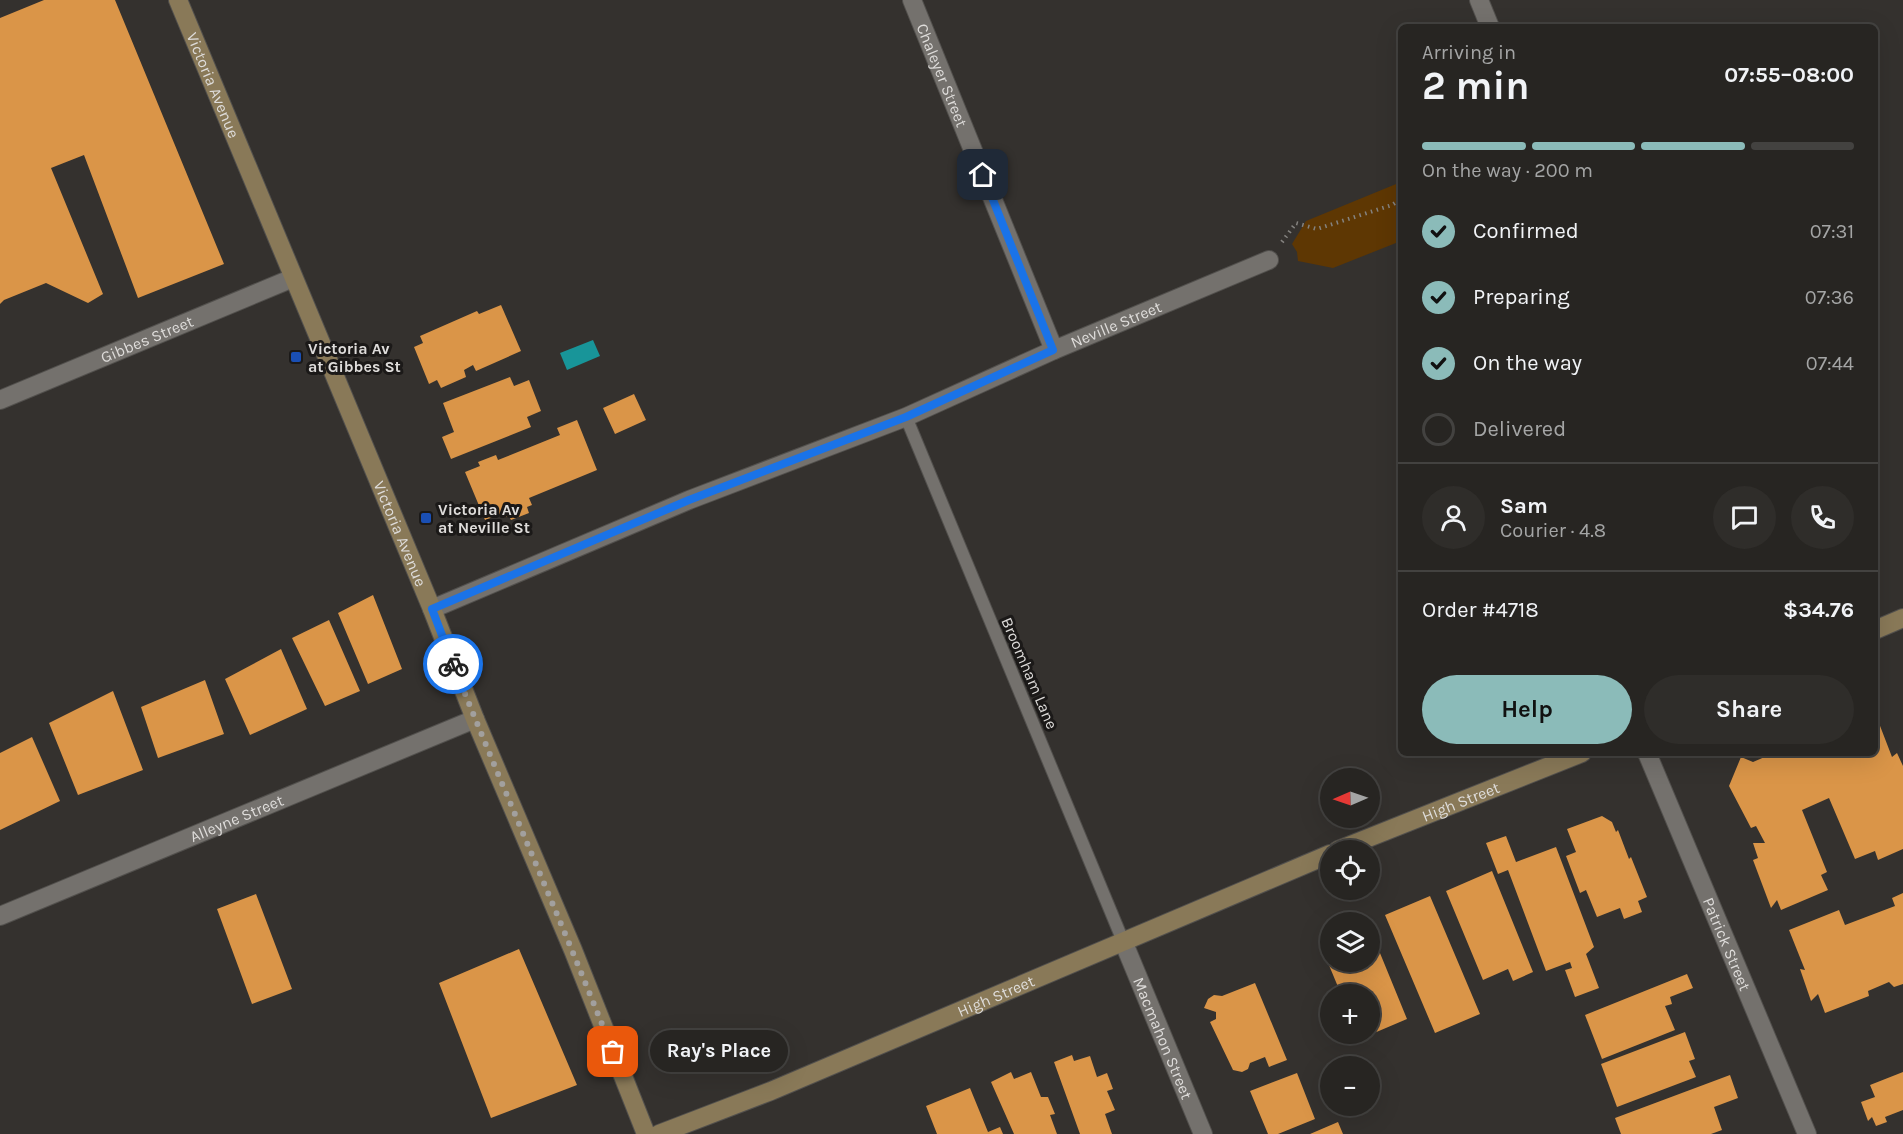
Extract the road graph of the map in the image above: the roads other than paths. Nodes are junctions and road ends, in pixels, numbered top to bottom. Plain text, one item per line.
1 (178, 0) edge
2 (912, 0) edge
3 (1479, 0) edge
4 (1489, 24) edge
5 (1269, 260) road end
6 (293, 278) junction
7 (1053, 350) junction
8 (0, 400) edge
9 (906, 417) junction
10 (432, 609) junction
11 (1903, 618) edge
12 (1878, 629) edge
13 (475, 719) junction
14 (1574, 756) edge
15 (1648, 756) edge
16 (1363, 840) edge
17 (1320, 858) edge
18 (0, 916) edge
19 (1123, 941) junction
20 (646, 1134) edge
21 (659, 1134) edge
22 (1203, 1134) edge
23 (1807, 1134) edge

1 - 6 street, Victoria Avenue
2 - 7 street, Chaleyer Street
3 - 4 street
5 - 7 street, Neville Street
6 - 8 street, Gibbes Street
6 - 10 street, Victoria Avenue
7 - 9 street, Neville Street
9 - 10 street, Neville Street
9 - 19 lane, Broomham Lane
10 - 13 street, Victoria Avenue
11 - 12 street
13 - 18 street, Alleyne Street
13 - 20 street, Victoria Avenue
14 - 16 street, High Street
15 - 23 street, Patrick Street
17 - 19 street, High Street
19 - 21 street, High Street
19 - 22 street, Macmahon Street

